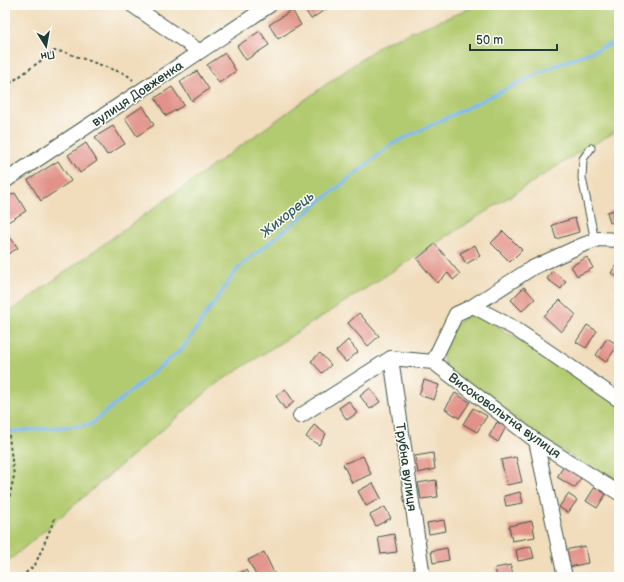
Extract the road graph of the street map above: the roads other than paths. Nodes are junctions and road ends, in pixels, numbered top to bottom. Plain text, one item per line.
1 (132, 5) edge
2 (270, 5) edge
3 (199, 52) junction
4 (591, 148) dead end
5 (5, 182) edge
6 (619, 240) edge
7 (595, 241) junction
8 (473, 306) junction
9 (391, 358) junction
10 (433, 362) junction
11 (619, 400) edge
12 (300, 416) dead end
13 (536, 440) junction
14 (619, 493) edge
15 (423, 577) edge
16 (565, 577) edge

1 - 3 street
2 - 3 street, вулиця Довженка
3 - 5 street, вулиця Довженка
4 - 7 lane
6 - 7 street
7 - 8 street
8 - 10 street
8 - 11 street
9 - 10 street
9 - 12 street
9 - 15 street, Трубна вулиця
10 - 13 street, Високовольтна вулиця
13 - 14 street, Високовольтна вулиця
13 - 16 street

